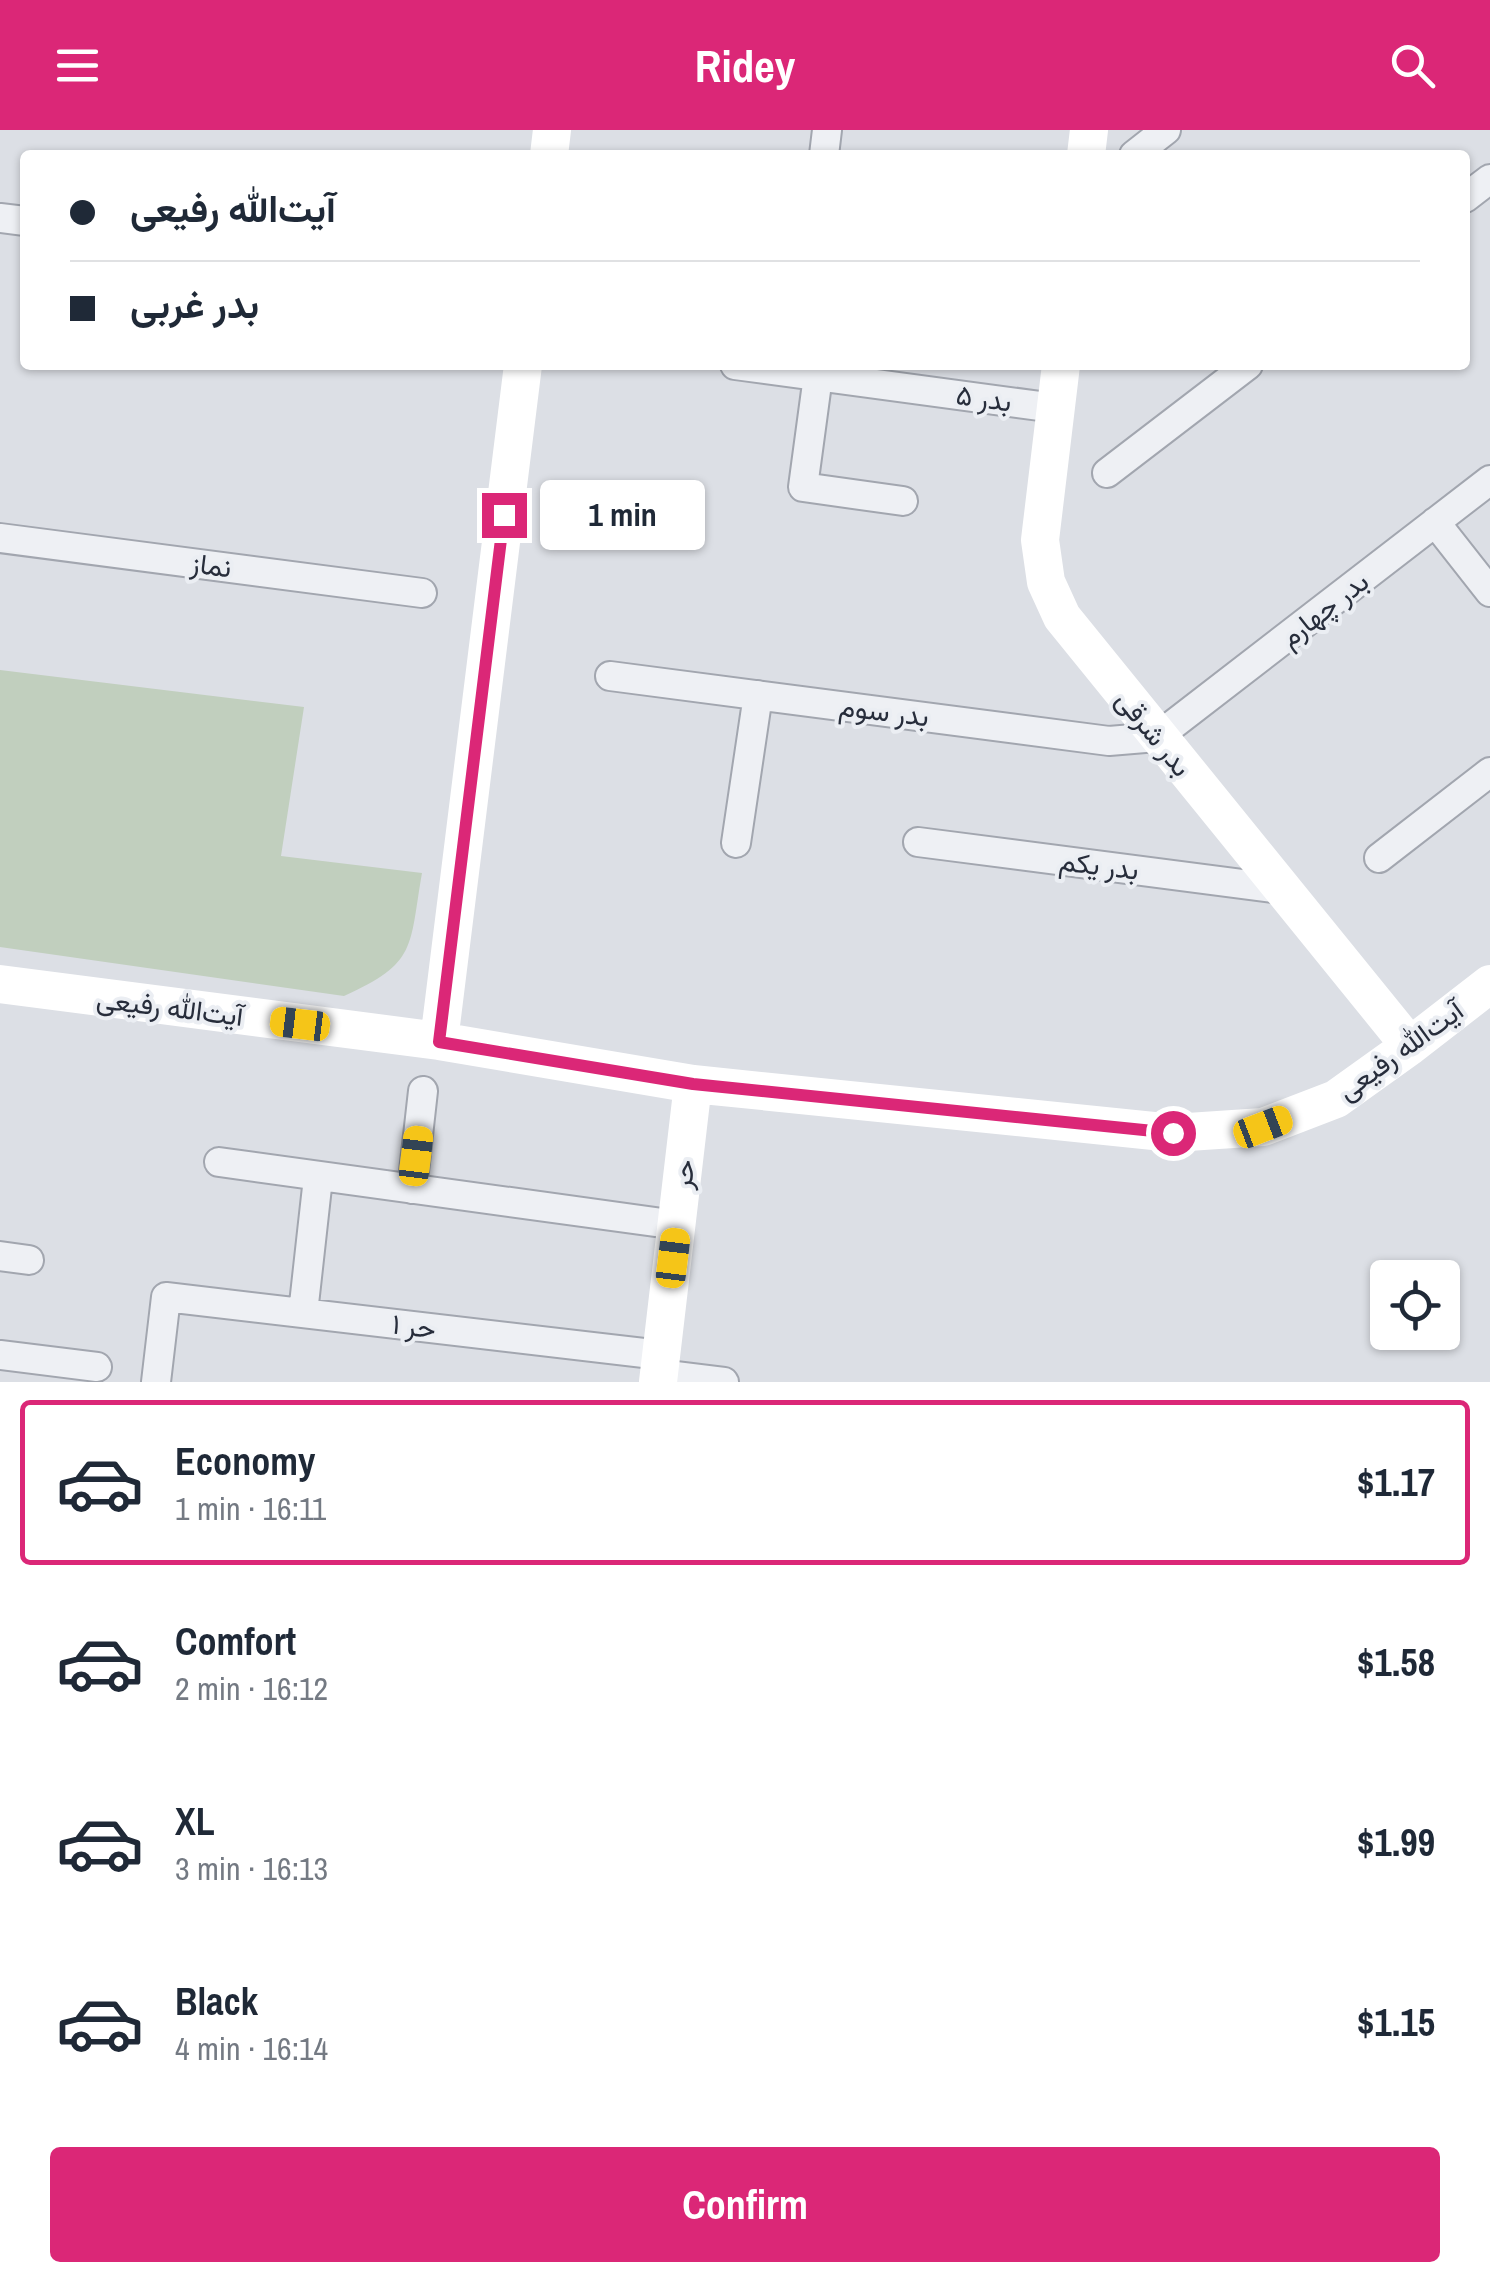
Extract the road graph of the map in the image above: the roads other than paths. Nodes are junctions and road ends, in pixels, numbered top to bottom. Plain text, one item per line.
1 (1166, 130) edge
2 (1140, 150) edge
3 (1490, 179) edge
4 (1470, 194) edge
5 (522, 370) edge
6 (773, 370) edge
7 (1059, 370) edge
8 (1241, 370) edge
9 (818, 376) junction
10 (1055, 408) junction
11 (1107, 473) dead end
12 (1490, 480) edge
13 (903, 500) dead end
14 (1435, 522) junction
15 (0, 538) edge
16 (422, 592) dead end
17 (1490, 592) edge
18 (610, 676) dead end
19 (758, 695) junction
20 (1157, 738) junction
21 (1490, 772) edge
22 (918, 842) dead end
23 (736, 843) dead end
24 (1379, 858) dead end
25 (1281, 889) junction
26 (0, 984) edge
27 (1490, 984) edge
28 (439, 1042) junction
29 (1410, 1046) junction
30 (693, 1084) junction
31 (424, 1091) dead end
32 (219, 1162) dead end
33 (318, 1178) junction
34 (412, 1189) junction
35 (676, 1225) junction
36 (0, 1256) edge
37 (29, 1260) dead end
38 (303, 1313) junction
39 (0, 1355) edge
40 (97, 1367) dead end
41 (659, 1371) edge
42 (156, 1382) edge
43 (724, 1382) edge

1 - 2 street
3 - 4 street
5 - 28 street
6 - 9 street, بدر ۵
7 - 10 street, بدر شرقی
8 - 11 street
9 - 10 street, بدر ۵
9 - 13 street
10 - 20 street, بدر شرقی
12 - 14 street, بدر چهارم
14 - 17 street
14 - 20 street, بدر چهارم
15 - 16 street, نماز
18 - 19 street, بدر سوم
19 - 20 street, بدر سوم
19 - 23 street
20 - 25 street, بدر شرقی
21 - 24 street
22 - 25 street, بدر یکم
25 - 29 street, بدر شرقی
26 - 28 street, آیت‌الله رفیعی
27 - 29 street, آیت‌الله رفیعی
28 - 30 street, آیت‌الله رفیعی
29 - 30 street, آیت‌الله رفیعی
30 - 35 street, حر
31 - 34 street
32 - 33 street
33 - 34 street
33 - 38 street
34 - 35 street
35 - 41 street, حر
36 - 37 street
38 - 41 street, حر ۱
38 - 42 street, حر ۱
39 - 40 street
41 - 43 street, حر ۱

